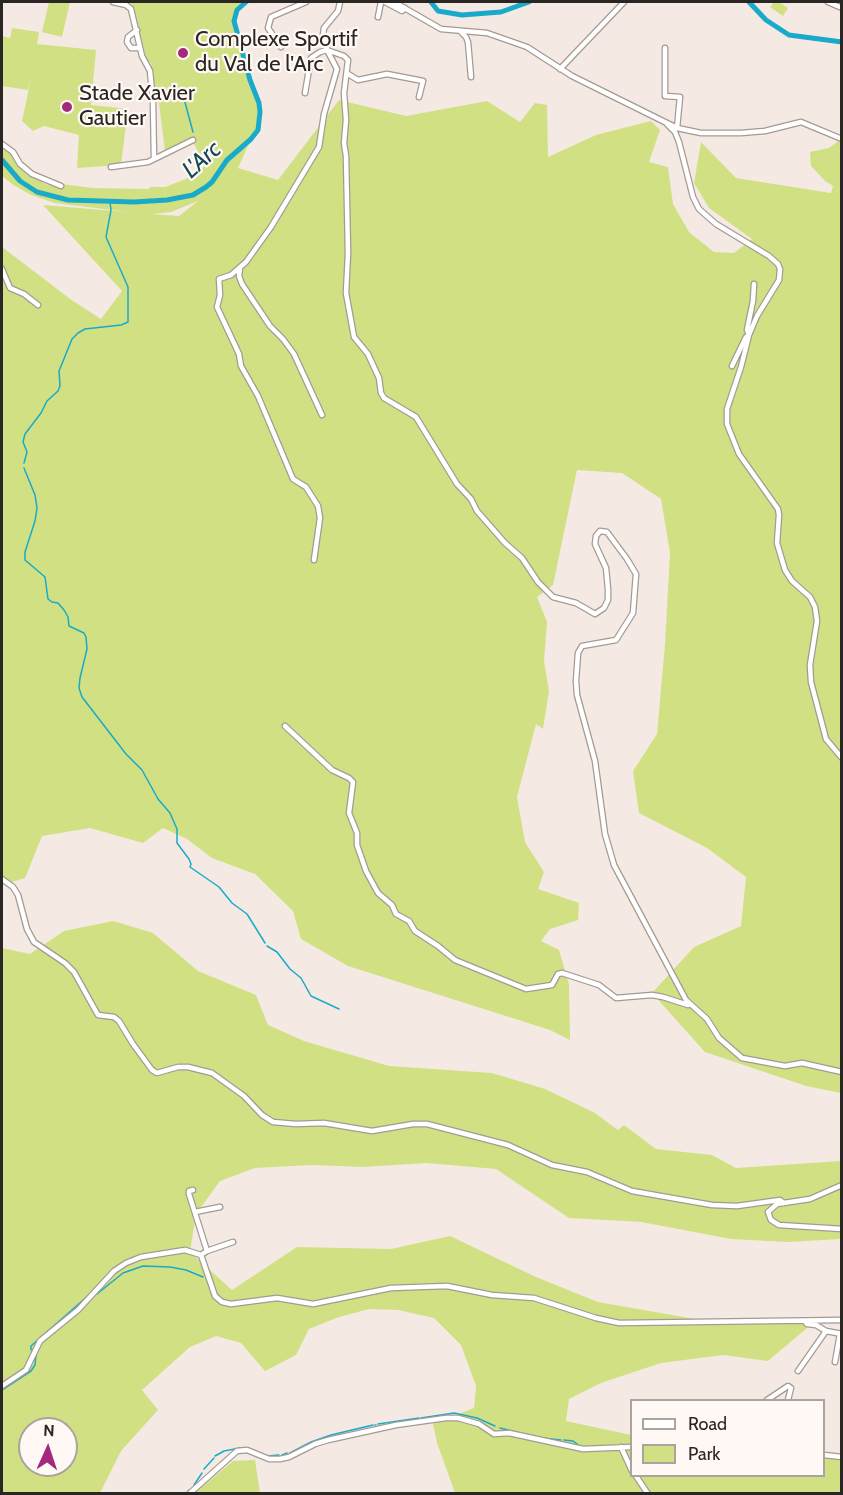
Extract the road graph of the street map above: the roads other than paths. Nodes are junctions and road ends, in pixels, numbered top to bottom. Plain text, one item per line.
1 (113, 2) edge
2 (306, 2) edge
3 (340, 2) edge
4 (383, 2) edge
5 (394, 2) edge
6 (623, 2) edge
7 (828, 2) edge
8 (405, 8) junction
9 (842, 8) edge
10 (378, 17) dead end
11 (137, 30) junction
12 (460, 31) junction
13 (280, 47) dead end
14 (140, 48) junction
15 (665, 48) dead end
16 (327, 50) junction
17 (560, 69) junction
18 (348, 74) junction
19 (471, 77) dead end
20 (305, 93) dead end
21 (419, 97) dead end
22 (667, 124) junction
23 (677, 128) junction
24 (842, 139) edge
25 (193, 140) dead end
26 (2, 144) edge
27 (154, 159) junction
28 (111, 167) dead end
29 (61, 186) dead end
30 (240, 268) junction
31 (2, 269) edge
32 (754, 284) dead end
33 (38, 305) dead end
34 (749, 335) junction
35 (732, 366) dead end
36 (322, 415) dead end
37 (315, 560) dead end
38 (285, 726) dead end
39 (842, 758) edge
40 (2, 879) edge
41 (690, 1004) junction
42 (842, 1072) edge
43 (842, 1185) edge
44 (193, 1190) dead end
45 (765, 1202) junction
46 (784, 1203) junction
47 (220, 1207) dead end
48 (770, 1209) junction
49 (195, 1212) junction
50 (842, 1229) edge
51 (233, 1242) dead end
52 (207, 1251) junction
53 (201, 1255) junction
54 (842, 1320) edge
55 (805, 1321) junction
56 (826, 1332) junction
57 (841, 1334) edge
58 (835, 1362) dead end
59 (798, 1371) dead end
60 (2, 1386) edge
61 (770, 1399) edge
62 (788, 1399) edge
63 (621, 1447) junction
64 (630, 1447) edge
65 (825, 1455) edge
66 (842, 1457) edge
67 (630, 1466) edge
68 (637, 1477) edge
69 (189, 1494) edge
70 (648, 1494) edge

1 - 11 street
2 - 13 street
3 - 16 street
4 - 8 street
4 - 10 street
5 - 8 street
6 - 17 street
7 - 9 street
8 - 12 street
11 - 14 street
11 - 14 street
12 - 17 street
12 - 19 street
14 - 27 street
15 - 23 street
16 - 18 street
16 - 20 street
16 - 30 street
17 - 22 street
18 - 21 street
18 - 41 street
22 - 23 street
22 - 34 street
23 - 24 street
25 - 27 street
26 - 29 street
27 - 28 street
30 - 36 street
30 - 37 street
31 - 33 street
32 - 34 street
34 - 35 street
34 - 39 street
38 - 41 street
40 - 45 street
41 - 42 street
43 - 46 street
44 - 49 street
45 - 46 street
45 - 48 street
46 - 48 street
47 - 49 street
48 - 50 street
49 - 52 street
51 - 52 street
52 - 53 street
53 - 55 street
53 - 60 street
54 - 55 street
55 - 56 street
56 - 57 street
56 - 59 street
57 - 58 street
61 - 62 street
63 - 64 street
63 - 67 street
63 - 69 street
65 - 66 street
68 - 70 street

